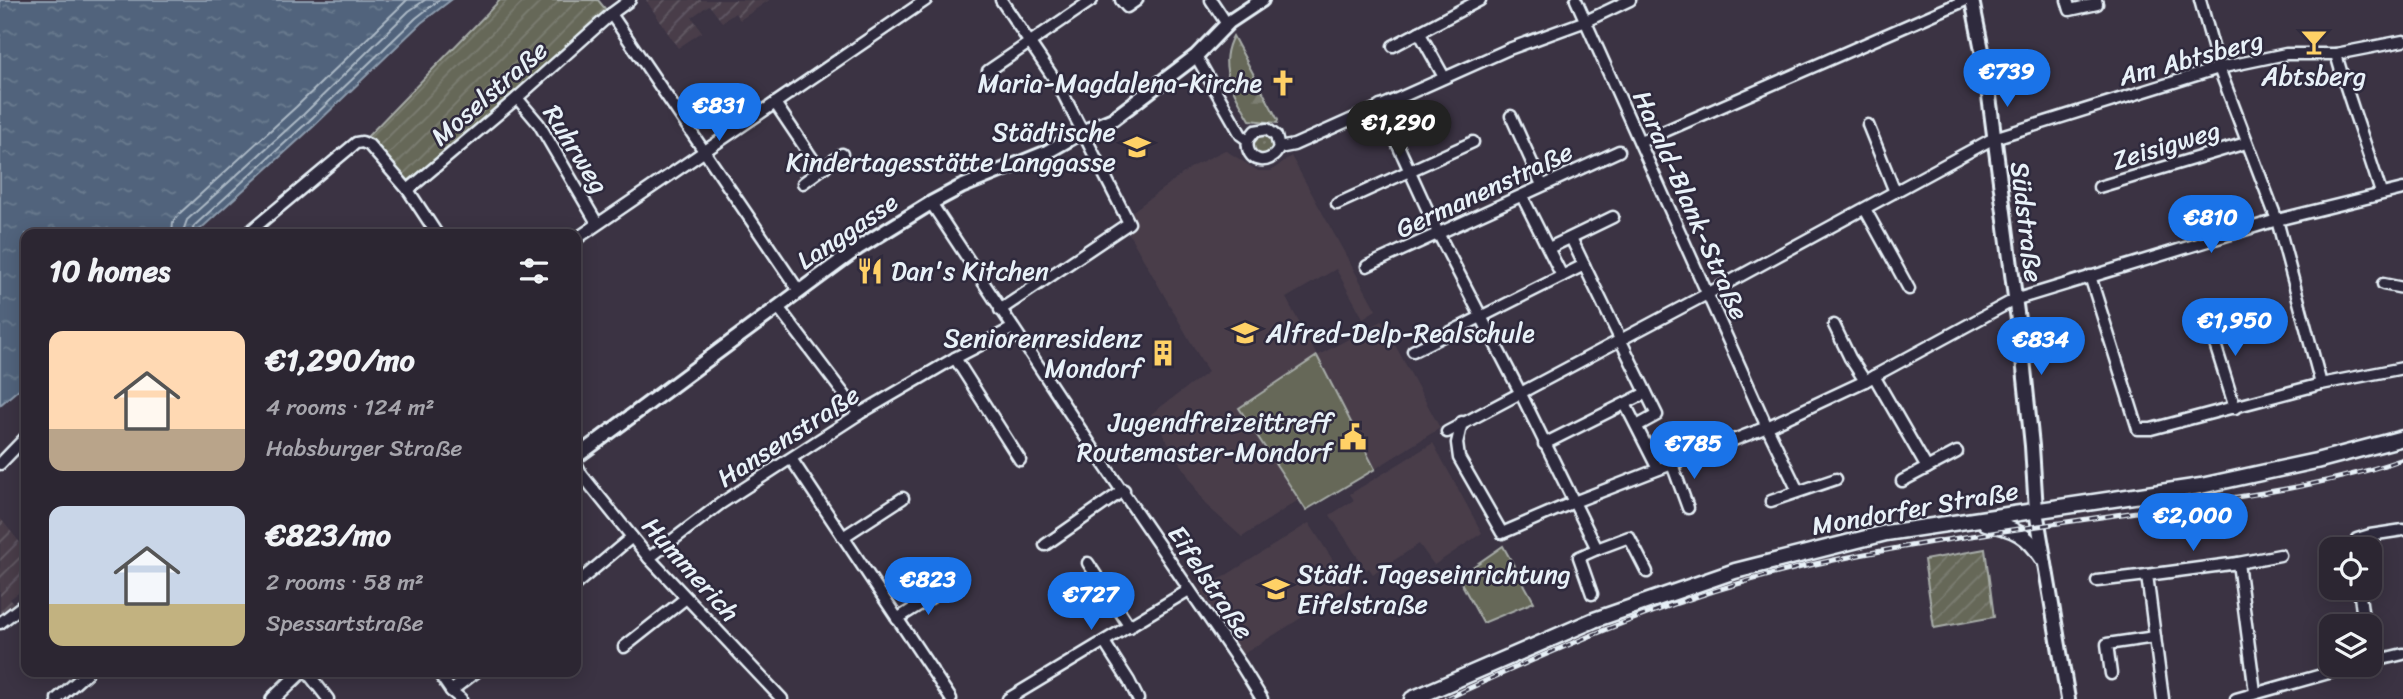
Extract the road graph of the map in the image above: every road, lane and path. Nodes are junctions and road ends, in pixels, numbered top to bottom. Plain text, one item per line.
1 (630, 0) edge
2 (926, 0) edge
3 (1001, 0) edge
4 (1092, 0) edge
5 (1121, 0) edge
6 (1137, 0) edge
7 (1211, 0) edge
8 (1262, 0) edge
9 (1480, 0) edge
10 (1576, 0) edge
11 (1630, 0) edge
12 (1966, 0) edge
13 (1972, 0) edge
14 (2067, 0) edge
15 (2096, 0) edge
16 (2200, 0) edge
17 (611, 14) junction
18 (1586, 21) junction
19 (1227, 24) junction
20 (1419, 32) junction
21 (2403, 41) edge
22 (1032, 43) junction
23 (1393, 46) dead end
24 (2336, 54) junction
25 (1196, 55) junction
26 (2219, 68) junction
27 (988, 71) dead end
28 (1444, 77) junction
29 (517, 98) junction
30 (775, 103) junction
31 (1380, 106) junction
32 (1511, 116) dead end
33 (1867, 125) dead end
34 (1082, 132) junction
35 (1994, 138) junction
36 (1248, 140) junction
37 (1473, 142) dead end
38 (1640, 142) junction
39 (2246, 143) junction
40 (1279, 148) junction
41 (705, 150) junction
42 (1619, 151) dead end
43 (842, 154) dead end
44 (820, 170) junction
45 (1409, 172) junction
46 (803, 183) dead end
47 (1542, 186) junction
48 (2099, 187) dead end
49 (2403, 189) edge
50 (408, 190) junction
51 (1895, 192) junction
52 (2381, 194) junction
53 (1522, 196) junction
54 (930, 203) junction
55 (1337, 204) dead end
56 (1865, 209) junction
57 (1614, 217) dead end
58 (2277, 220) junction
59 (597, 223) junction
60 (253, 229) edge
61 (434, 229) edge
62 (1439, 234) junction
63 (581, 235) edge
64 (1571, 238) junction
65 (1549, 248) junction
66 (1584, 265) junction
67 (1367, 266) dead end
68 (1562, 276) junction
69 (2090, 276) junction
70 (2384, 284) dead end
71 (2403, 288) edge
72 (1909, 289) dead end
73 (799, 291) junction
74 (1707, 294) junction
75 (2014, 300) junction
76 (778, 307) junction
77 (1000, 310) junction
78 (1480, 317) junction
79 (1834, 325) dead end
80 (1013, 328) junction
81 (2203, 336) dead end
82 (1621, 340) junction
83 (1413, 351) dead end
84 (955, 358) junction
85 (2403, 368) edge
86 (1870, 378) junction
87 (2321, 384) junction
88 (1520, 392) junction
89 (1646, 393) junction
90 (1625, 404) junction
91 (2235, 408) junction
92 (859, 414) junction
93 (1462, 422) junction
94 (1637, 426) junction
95 (1767, 427) junction
96 (1447, 432) dead end
97 (2403, 438) edge
98 (21, 442) edge
99 (1544, 444) junction
100 (1957, 452) dead end
101 (581, 453) edge
102 (792, 460) junction
103 (1020, 460) dead end
104 (0, 464) edge
105 (1672, 464) junction
106 (1927, 468) junction
107 (1658, 469) junction
108 (581, 473) edge
109 (1836, 479) dead end
110 (1902, 481) dead end
111 (1124, 490) junction
112 (1798, 491) junction
113 (904, 498) dead end
114 (1771, 501) dead end
115 (1574, 502) junction
116 (1688, 508) dead end
117 (2036, 511) junction
118 (1975, 520) junction
119 (2403, 530) edge
120 (632, 537) junction
121 (843, 537) junction
122 (2362, 537) edge
123 (1045, 545) dead end
124 (1598, 549) junction
125 (2280, 555) dead end
126 (649, 558) junction
127 (2043, 559) junction
128 (2238, 562) junction
129 (1088, 564) dead end
130 (1647, 572) dead end
131 (2147, 575) junction
132 (581, 580) edge
133 (2097, 581) dead end
134 (943, 590) dead end
135 (1189, 590) junction
136 (1592, 594) dead end
137 (686, 598) junction
138 (21, 607) edge
139 (897, 619) junction
140 (0, 623) edge
141 (1130, 627) junction
142 (2155, 638) junction
143 (1104, 642) junction
144 (624, 647) dead end
145 (2403, 654) edge
146 (2382, 659) edge
147 (2111, 674) dead end
148 (2319, 675) edge
149 (82, 677) edge
150 (296, 677) edge
151 (311, 677) edge
152 (442, 677) edge
153 (470, 677) edge
154 (452, 691) junction
155 (2255, 692) junction
156 (57, 699) edge
157 (273, 699) edge
158 (328, 699) edge
159 (461, 699) edge
160 (782, 699) edge
161 (951, 699) edge
162 (1008, 699) edge
163 (1138, 699) edge
164 (1262, 699) edge
165 (1412, 699) edge
166 (2068, 699) edge
167 (2163, 699) edge
168 (2236, 699) edge

1 - 17 street, Moselstraße
2 - 30 street
3 - 22 street
4 - 22 street
5 - 6 street
7 - 19 street
8 - 19 street, Langgasse
9 - 20 street
10 - 18 street, Harald-Blank-Straße
11 - 18 street
12 - 38 street
13 - 35 street, Südstraße
14 - 15 street
16 - 26 street
17 - 29 street, Moselstraße
17 - 41 street
18 - 28 street
18 - 38 street, Harald-Blank-Straße
19 - 25 street, Langgasse
20 - 23 street
20 - 28 street
21 - 24 street, Am Abtsberg
22 - 27 street
22 - 34 street
24 - 26 street, Am Abtsberg
24 - 52 street
25 - 34 street, Langgasse
25 - 36 street
26 - 35 street, Am Abtsberg
26 - 39 street
28 - 31 street
29 - 50 street, Moselstraße
29 - 59 street, Ruhrweg
30 - 41 street
30 - 44 street
31 - 40 street
31 - 45 street
32 - 47 street
33 - 51 street
34 - 54 street, Langgasse
34 - 77 street
35 - 51 street, Am Abtsberg
35 - 75 street, Südstraße
36 - 40 street
36 - 40 street
37 - 45 street
38 - 74 street, Harald-Blank-Straße
39 - 48 street, Zeisigweg
39 - 58 street
41 - 59 street
41 - 73 street
42 - 47 street, Germanenstraße
43 - 44 street
44 - 46 street
45 - 55 street
45 - 62 street
47 - 53 street, Germanenstraße
49 - 52 street
50 - 60 street
50 - 61 street
51 - 56 street, Am Abtsberg
52 - 58 street
53 - 62 street, Germanenstraße
53 - 65 street
54 - 73 street, Langgasse
54 - 77 street, Eifelstraße
56 - 72 street
56 - 74 street, Am Abtsberg
57 - 64 street
58 - 69 street
58 - 87 street
59 - 63 street
62 - 67 street, Germanenstraße
62 - 78 street
64 - 65 street
64 - 66 street
65 - 68 street
66 - 68 street
66 - 82 street
68 - 78 street
69 - 75 street
69 - 91 street
70 - 71 street
73 - 76 street, Langgasse
74 - 82 street, Am Abtsberg
74 - 95 street, Harald-Blank-Straße
75 - 86 street
75 - 117 street, Südstraße
76 - 92 street
76 - 101 street, Langgasse
77 - 80 street, Eifelstraße
78 - 83 street
78 - 88 street
79 - 86 street
80 - 84 street, Hansenstraße
80 - 111 street, Eifelstraße
81 - 91 street
82 - 88 street, Am Abtsberg
82 - 89 street
84 - 92 street, Hansenstraße
84 - 103 street
85 - 87 street
86 - 95 street
86 - 106 street
87 - 91 street
88 - 93 street, Am Abtsberg
88 - 99 street
89 - 90 street
89 - 94 street
90 - 94 street
90 - 99 street
92 - 102 street, Hansenstraße
93 - 96 street, Am Abtsberg
93 - 115 street
94 - 107 street
95 - 105 street
95 - 112 street, Harald-Blank-Straße
97 - 117 main road, Mondorfer Straße
98 - 104 street
99 - 115 street
100 - 106 street
102 - 121 street
102 - 126 street, Hansenstraße
105 - 107 street
105 - 116 street
106 - 110 street
107 - 115 street
108 - 120 street, Hummerich
109 - 112 street
111 - 123 street
111 - 135 street, Eifelstraße
112 - 114 street
113 - 121 street
115 - 124 street
117 - 118 main road, Mondorfer Straße
117 - 127 street, Südstraße
118 - 127 main road
118 - 165 main road, Mondorfer Straße
119 - 122 street
120 - 126 street, Hummerich
120 - 132 street
121 - 139 street
124 - 130 street
124 - 136 street
125 - 128 street
126 - 137 street, Hummerich
127 - 166 street, Südstraße
128 - 131 street
128 - 155 street
129 - 141 street
131 - 133 street
131 - 142 street
134 - 139 street
135 - 141 street
135 - 164 street, Eifelstraße
137 - 144 street
137 - 160 street, Hummerich
138 - 140 street
139 - 161 street
141 - 143 street
142 - 147 street
142 - 167 street
143 - 162 street
143 - 163 street
145 - 146 street
148 - 155 street
149 - 156 street
150 - 157 street
151 - 158 street
152 - 154 street
153 - 154 street
154 - 159 street
155 - 168 street

